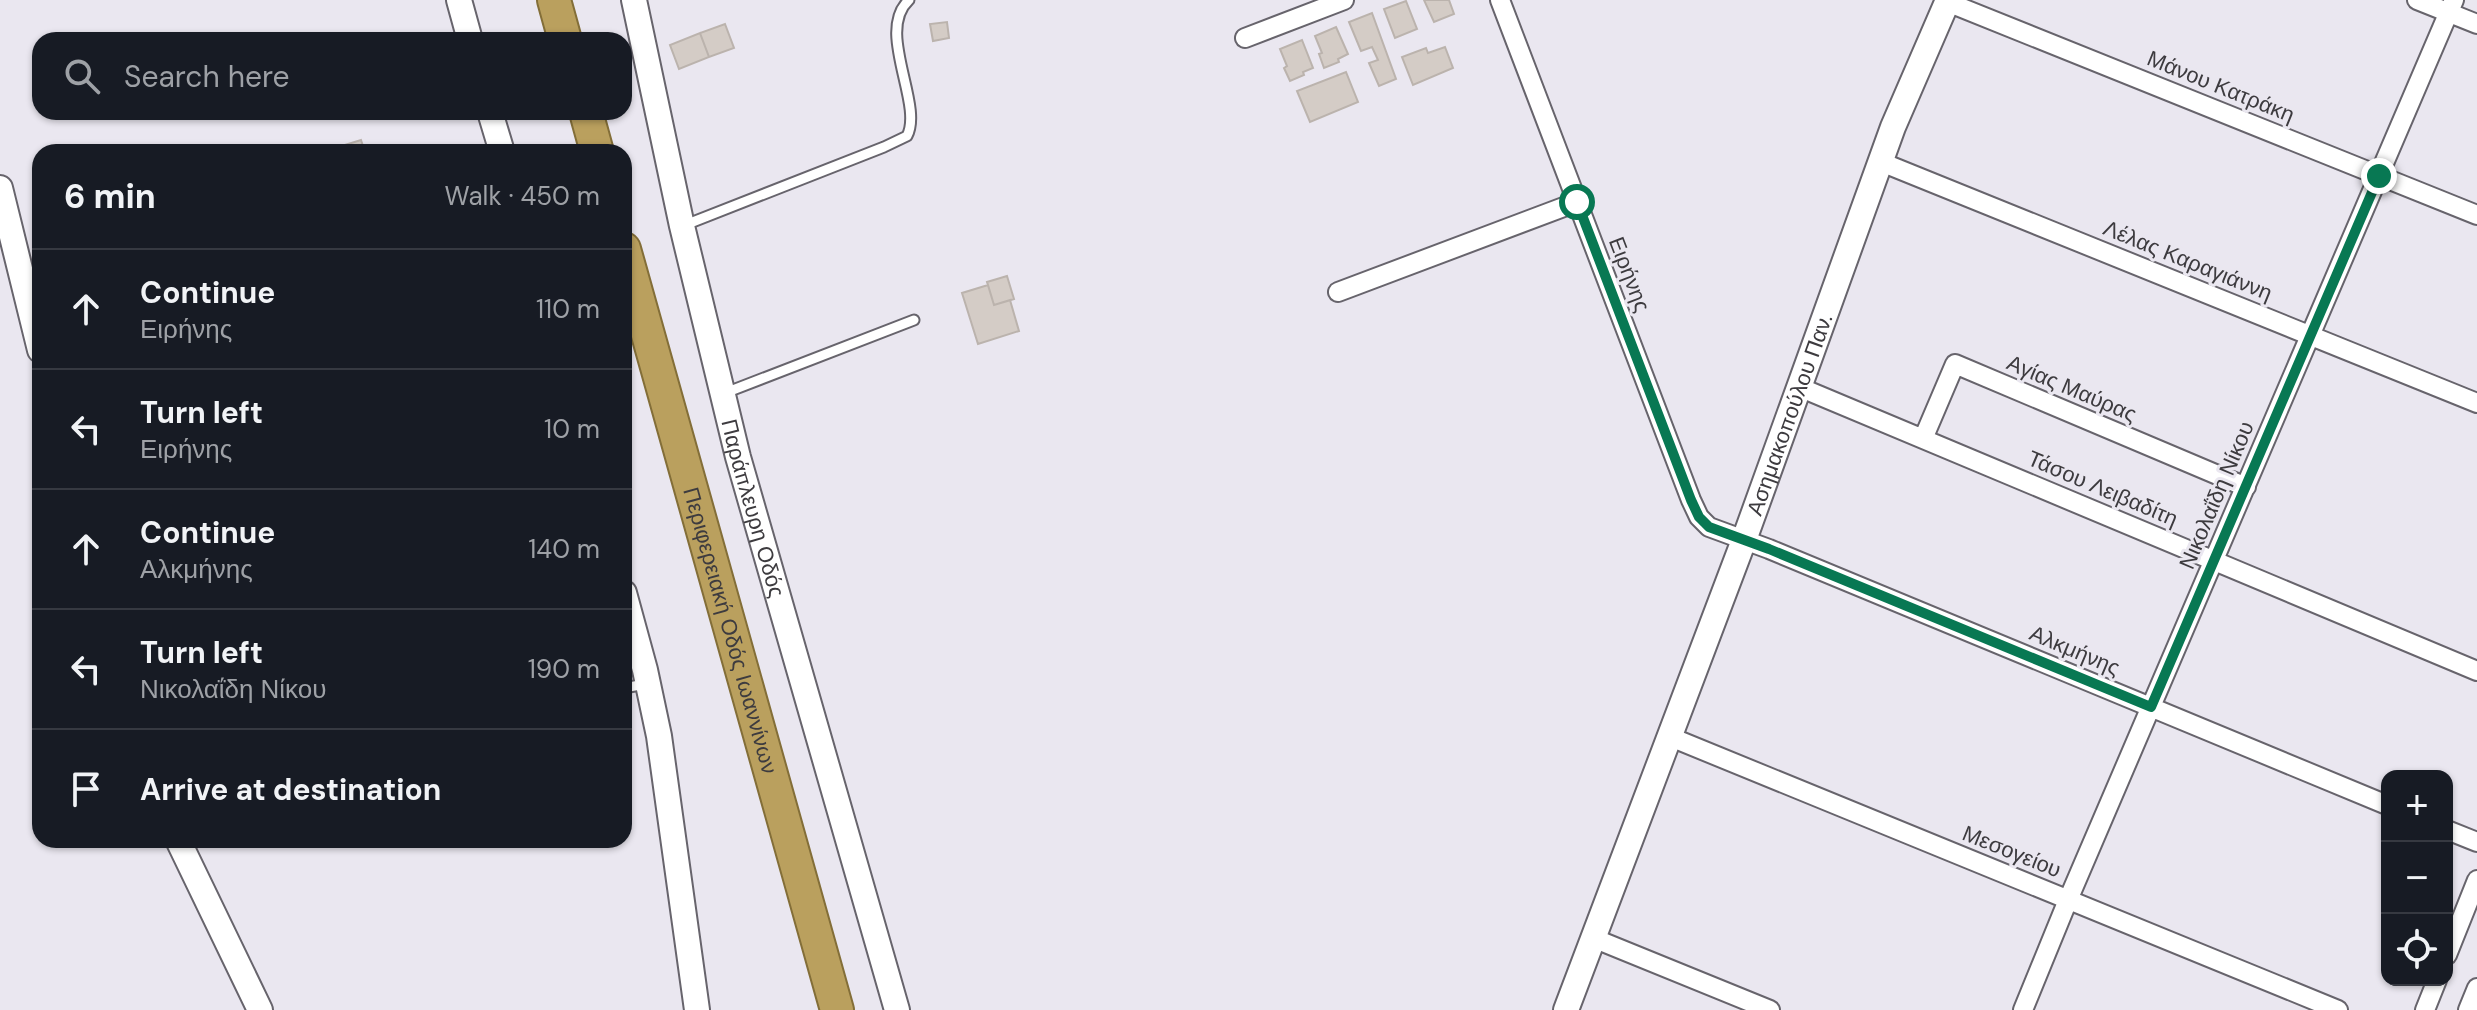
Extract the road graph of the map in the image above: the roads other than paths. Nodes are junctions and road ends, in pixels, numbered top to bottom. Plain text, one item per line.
1 (459, 0) edge
2 (554, 0) edge
3 (634, 0) edge
4 (909, 0) edge
5 (1344, 0) edge
6 (1500, 0) edge
7 (2417, 0) edge
8 (1948, 1) edge
9 (2451, 6) edge
10 (2477, 24) edge
11 (468, 32) edge
12 (563, 32) edge
13 (1245, 38) dead end
14 (492, 120) edge
15 (588, 120) edge
16 (500, 144) edge
17 (595, 144) edge
18 (1881, 162) junction
19 (2379, 176) junction
20 (0, 188) edge
21 (1577, 202) junction
22 (2477, 215) edge
23 (682, 226) junction
24 (632, 278) edge
25 (1338, 292) dead end
26 (32, 318) edge
27 (914, 320) dead end
28 (2311, 336) junction
29 (1799, 387) junction
30 (722, 394) junction
31 (2477, 403) edge
32 (1923, 439) junction
33 (2246, 487) junction
34 (1744, 540) junction
35 (2214, 561) junction
36 (632, 655) edge
37 (2477, 671) edge
38 (636, 686) edge
39 (2151, 707) junction
40 (1668, 736) junction
41 (2381, 803) edge
42 (2453, 832) edge
43 (2477, 842) edge
44 (182, 848) edge
45 (2477, 880) edge
46 (2068, 900) junction
47 (1593, 938) junction
48 (2453, 940) edge
49 (2435, 986) edge
50 (2477, 988) edge
51 (2429, 1009) edge
52 (260, 1010) edge
53 (697, 1010) edge
54 (837, 1010) edge
55 (897, 1010) edge
56 (1566, 1010) edge
57 (1770, 1010) edge
58 (2023, 1010) edge
59 (2338, 1010) edge
60 (2468, 1010) edge

1 - 11 street
2 - 12 highway
3 - 23 street, Παράπλευρη Οδός
4 - 23 lane
5 - 13 street
6 - 21 street, Ειρήνης
7 - 9 street
8 - 18 street, Ασημακοπούλου Παν.
8 - 19 street, Μάνου Κατράκη
9 - 10 street
9 - 19 street, Νικολαΐδη Νίκου
14 - 16 street
15 - 17 highway
18 - 28 street, Λέλας Καραγιάννη
18 - 29 street, Ασημακοπούλου Παν.
19 - 22 street, Μάνου Κατράκη
19 - 28 street, Νικολαΐδη Νίκου
20 - 26 street
21 - 25 street
21 - 34 street, Ειρήνης
23 - 30 street, Παράπλευρη Οδός
24 - 54 highway, Περιφερειακή Οδός Ιωαννίνων
27 - 30 lane
28 - 31 street, Λέλας Καραγιάννη
28 - 33 street, Νικολαΐδη Νίκου
29 - 32 street, Τάσου Λειβαδίτη
29 - 34 street, Ασημακοπούλου Παν.
30 - 55 street, Παράπλευρη Οδός
32 - 33 street, Αγίας Μαύρας
32 - 35 street, Τάσου Λειβαδίτη
33 - 35 street, Νικολαΐδη Νίκου
34 - 39 street, Αλκμήνης
34 - 40 street, Ασημακοπούλου Παν.
35 - 37 street, Τάσου Λειβαδίτη
35 - 39 street, Νικολαΐδη Νίκου
36 - 38 street
38 - 53 street
39 - 41 street, Αλκμήνης
39 - 46 street, Νικολαΐδη Νίκου
40 - 46 street, Μεσογείου
40 - 47 street, Ασημακοπούλου Παν.
42 - 43 street
44 - 52 street
45 - 48 street
46 - 58 street, Νικολαΐδη Νίκου
46 - 59 street, Μεσογείου
47 - 56 street, Ασημακοπούλου Παν.
47 - 57 street
49 - 51 street
50 - 60 street

